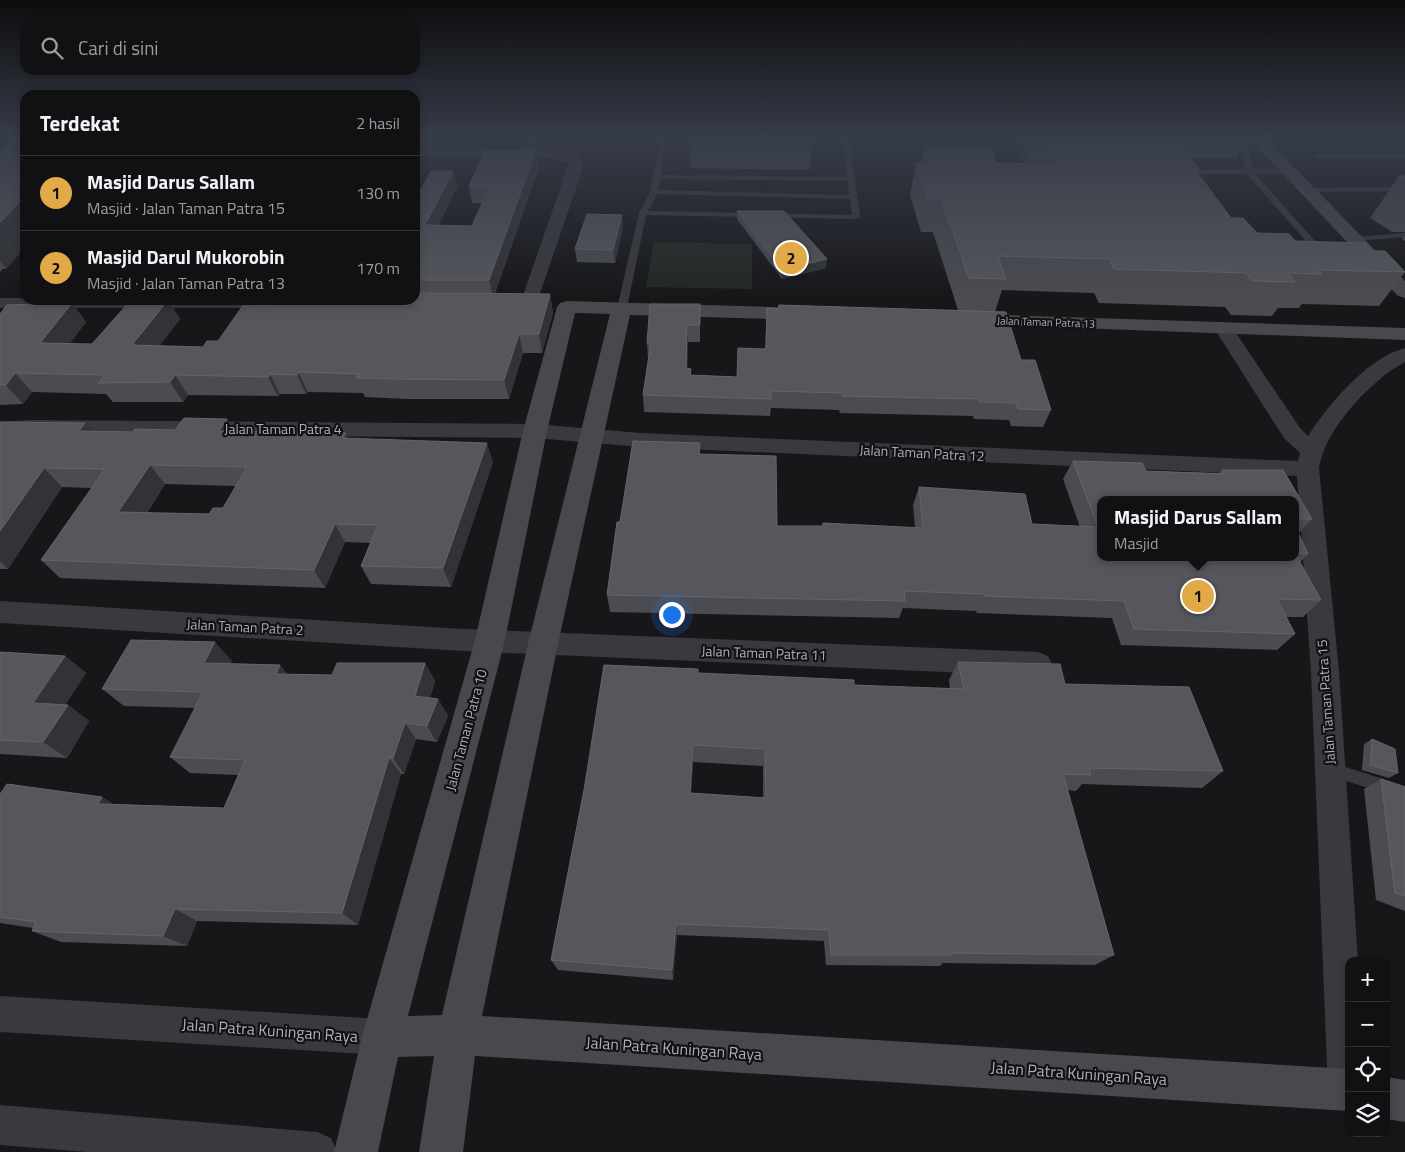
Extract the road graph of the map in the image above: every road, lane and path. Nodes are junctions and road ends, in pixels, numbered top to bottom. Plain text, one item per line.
1 (568, 191) edge
2 (853, 191) edge
3 (1266, 191) edge
4 (1308, 191) edge
5 (654, 192) joint
6 (854, 197) junction
7 (643, 213) junction
8 (1405, 235) edge
9 (1390, 236) junction
10 (1354, 239) junction
11 (1405, 246) edge
12 (1312, 260) edge
13 (1361, 264) edge
14 (1380, 266) junction
15 (20, 290) edge
16 (1405, 292) edge
17 (510, 304) edge
18 (529, 304) junction
19 (58, 305) edge
20 (3, 307) edge
21 (567, 307) junction
22 (622, 308) junction
23 (826, 314) edge
24 (950, 318) edge
25 (1223, 328) junction
26 (1405, 334) edge
27 (1405, 354) edge
28 (0, 429) edge
29 (535, 431) junction
30 (593, 436) junction
31 (1310, 460) junction
32 (0, 612) edge
33 (490, 640) junction
34 (543, 644) junction
35 (1038, 664) edge
36 (1330, 769) junction
37 (1404, 793) edge
38 (1405, 809) edge
39 (0, 1014) edge
40 (458, 1035) junction
41 (382, 1037) junction
42 (1346, 1047) edge
43 (1345, 1090) edge
44 (1390, 1099) edge
45 (1405, 1101) edge
46 (0, 1125) edge
47 (317, 1152) edge
48 (356, 1152) edge
49 (441, 1152) edge

1 - 18 street
2 - 6 lane
3 - 12 lane
4 - 10 street
5 - 6 lane
5 - 7 lane
6 - 7 lane
7 - 22 lane
8 - 9 lane
9 - 10 lane
9 - 11 lane
10 - 14 street
13 - 14 lane
14 - 16 street
15 - 20 street
17 - 18 street
18 - 21 street
19 - 20 street
21 - 22 street
21 - 29 street, Jalan Taman Patra 10
22 - 23 street
22 - 30 street
24 - 25 street, Jalan Taman Patra 13
25 - 26 street, Jalan Taman Patra 13
25 - 31 street
27 - 31 street
28 - 29 street, Jalan Taman Patra 4
29 - 30 street, Jalan Taman Patra 12
29 - 33 street, Jalan Taman Patra 10
30 - 31 street, Jalan Taman Patra 12
30 - 34 street
31 - 36 street, Jalan Taman Patra 15
32 - 33 street, Jalan Taman Patra 2
33 - 34 street, Jalan Taman Patra 11
33 - 41 street, Jalan Taman Patra 10
34 - 35 street, Jalan Taman Patra 11
34 - 40 street
36 - 37 lane
36 - 42 street, Jalan Taman Patra 15
37 - 38 lane
39 - 41 street, Jalan Patra Kuningan Raya
40 - 41 street, Jalan Patra Kuningan Raya
40 - 43 street, Jalan Patra Kuningan Raya
40 - 49 street
41 - 48 street, Jalan Taman Patra 10
44 - 45 street
46 - 47 street

